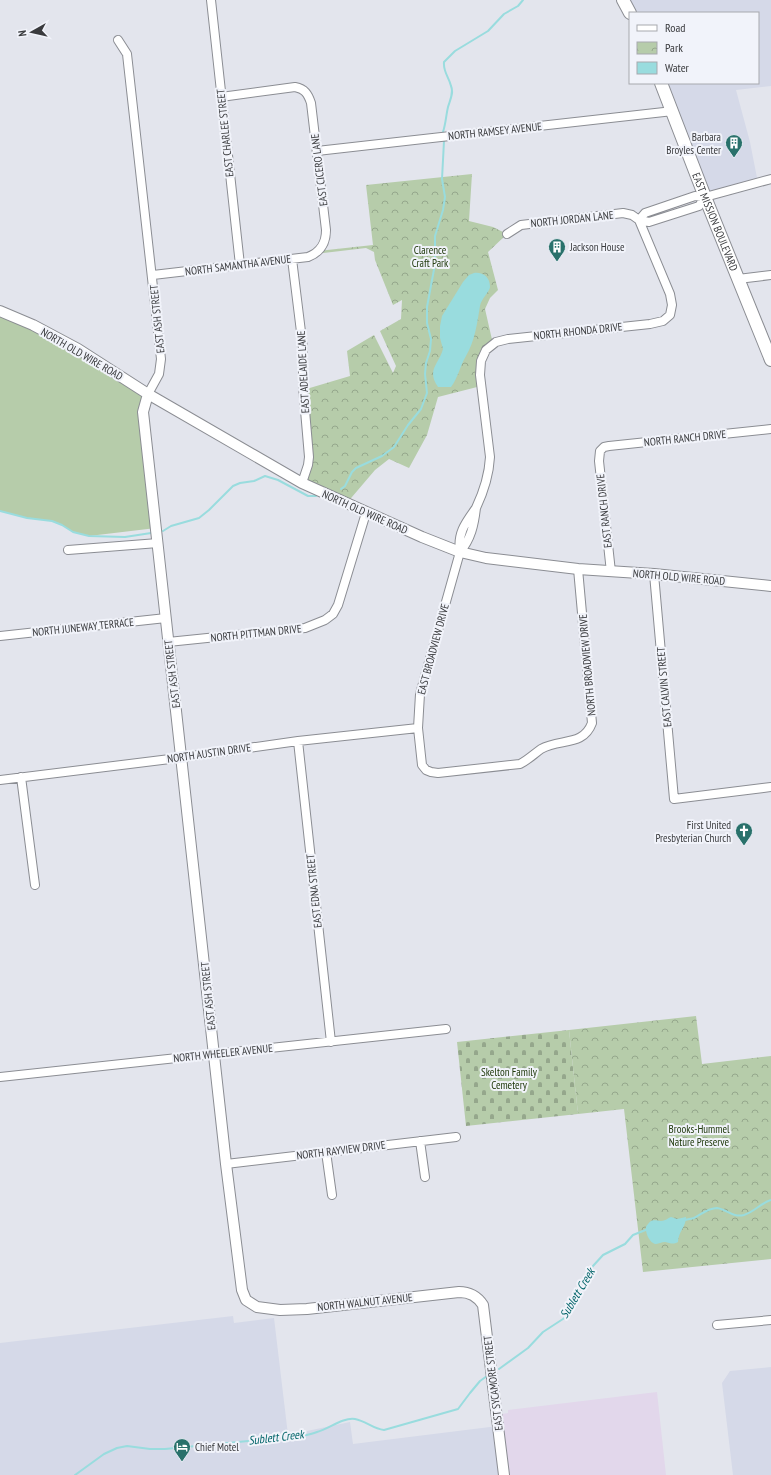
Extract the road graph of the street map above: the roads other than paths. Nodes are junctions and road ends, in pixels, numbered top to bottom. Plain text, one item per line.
1 (211, 0) edge
2 (623, 0) edge
3 (629, 12) edge
4 (118, 40) dead end
5 (661, 84) edge
6 (221, 96) junction
7 (673, 111) junction
8 (317, 151) junction
9 (771, 179) edge
10 (705, 197) junction
11 (639, 220) junction
12 (507, 234) dead end
13 (321, 249) joint
14 (292, 259) junction
15 (240, 265) junction
16 (771, 275) edge
17 (152, 276) junction
18 (738, 278) junction
19 (0, 311) edge
20 (486, 350) joint
21 (771, 360) edge
22 (148, 394) junction
23 (771, 429) edge
24 (600, 451) joint
25 (302, 483) junction
26 (366, 513) junction
27 (158, 543) junction
28 (68, 550) dead end
29 (460, 552) junction
30 (578, 569) junction
31 (611, 572) junction
32 (654, 574) junction
33 (771, 586) edge
34 (166, 618) junction
35 (0, 636) edge
36 (168, 642) junction
37 (418, 728) junction
38 (298, 741) junction
39 (182, 756) junction
40 (426, 770) joint
41 (21, 778) junction
42 (0, 780) edge
43 (771, 787) edge
44 (35, 885) dead end
45 (446, 1029) dead end
46 (331, 1042) junction
47 (214, 1054) junction
48 (0, 1077) edge
49 (456, 1136) dead end
50 (420, 1141) junction
51 (326, 1152) junction
52 (226, 1164) junction
53 (425, 1177) dead end
54 (332, 1195) dead end
55 (473, 1295) joint
56 (257, 1307) joint
57 (771, 1320) edge
58 (717, 1325) dead end
59 (504, 1475) edge

1 - 6 street, EAST CHARLEE STREET
2 - 3 main road
4 - 17 street, EAST ASH STREET
5 - 7 main road, EAST MISSION BOULEVARD
6 - 8 street, EAST CICERO LANE
6 - 15 street, EAST CHARLEE STREET
7 - 8 street, NORTH RAMSEY AVENUE
7 - 10 main road, EAST MISSION BOULEVARD
8 - 13 street, EAST CICERO LANE
9 - 10 street
10 - 11 street
10 - 18 main road, EAST MISSION BOULEVARD
11 - 12 street, NORTH JORDAN LANE
11 - 20 street, NORTH RHONDA DRIVE
13 - 14 street, NORTH SAMANTHA AVENUE
14 - 15 street, NORTH SAMANTHA AVENUE
14 - 25 street, EAST ADELAIDE LANE
15 - 17 street, NORTH SAMANTHA AVENUE
16 - 18 street
17 - 22 street, EAST ASH STREET
18 - 21 main road, EAST MISSION BOULEVARD
19 - 22 street, NORTH OLD WIRE ROAD
20 - 29 street, EAST BROADVIEW DRIVE
22 - 25 street, NORTH OLD WIRE ROAD
22 - 27 street, EAST ASH STREET
23 - 24 street, NORTH RANCH DRIVE
24 - 31 street, EAST RANCH DRIVE
25 - 26 street, NORTH OLD WIRE ROAD
26 - 29 street, NORTH OLD WIRE ROAD
26 - 36 street, NORTH PITTMAN DRIVE
27 - 28 street
27 - 34 street, EAST ASH STREET
29 - 30 street, NORTH OLD WIRE ROAD
29 - 37 street, EAST BROADVIEW DRIVE
30 - 31 street, NORTH OLD WIRE ROAD
30 - 40 street, NORTH BROADVIEW DRIVE
31 - 32 street, NORTH OLD WIRE ROAD
32 - 33 street, NORTH OLD WIRE ROAD
32 - 43 street, EAST CALVIN STREET
34 - 35 street, NORTH JUNEWAY TERRACE
34 - 36 street, EAST ASH STREET
36 - 39 street, EAST ASH STREET
37 - 38 street, NORTH AUSTIN DRIVE
37 - 40 street, EAST BROADVIEW DRIVE
38 - 39 street, NORTH AUSTIN DRIVE
38 - 46 street, EAST EDNA STREET
39 - 41 street, NORTH AUSTIN DRIVE
39 - 47 street, EAST ASH STREET
41 - 42 street, NORTH AUSTIN DRIVE
41 - 44 street
45 - 46 street, NORTH WHEELER AVENUE
46 - 47 street, NORTH WHEELER AVENUE
47 - 48 street, NORTH WHEELER AVENUE
47 - 52 street, EAST ASH STREET
49 - 50 street, NORTH RAYVIEW DRIVE
50 - 51 street, NORTH RAYVIEW DRIVE
50 - 53 street
51 - 52 street, NORTH RAYVIEW DRIVE
51 - 54 street
52 - 56 street, EAST ASH STREET
55 - 56 street, NORTH WALNUT AVENUE
55 - 59 street, EAST SYCAMORE STREET
57 - 58 street

